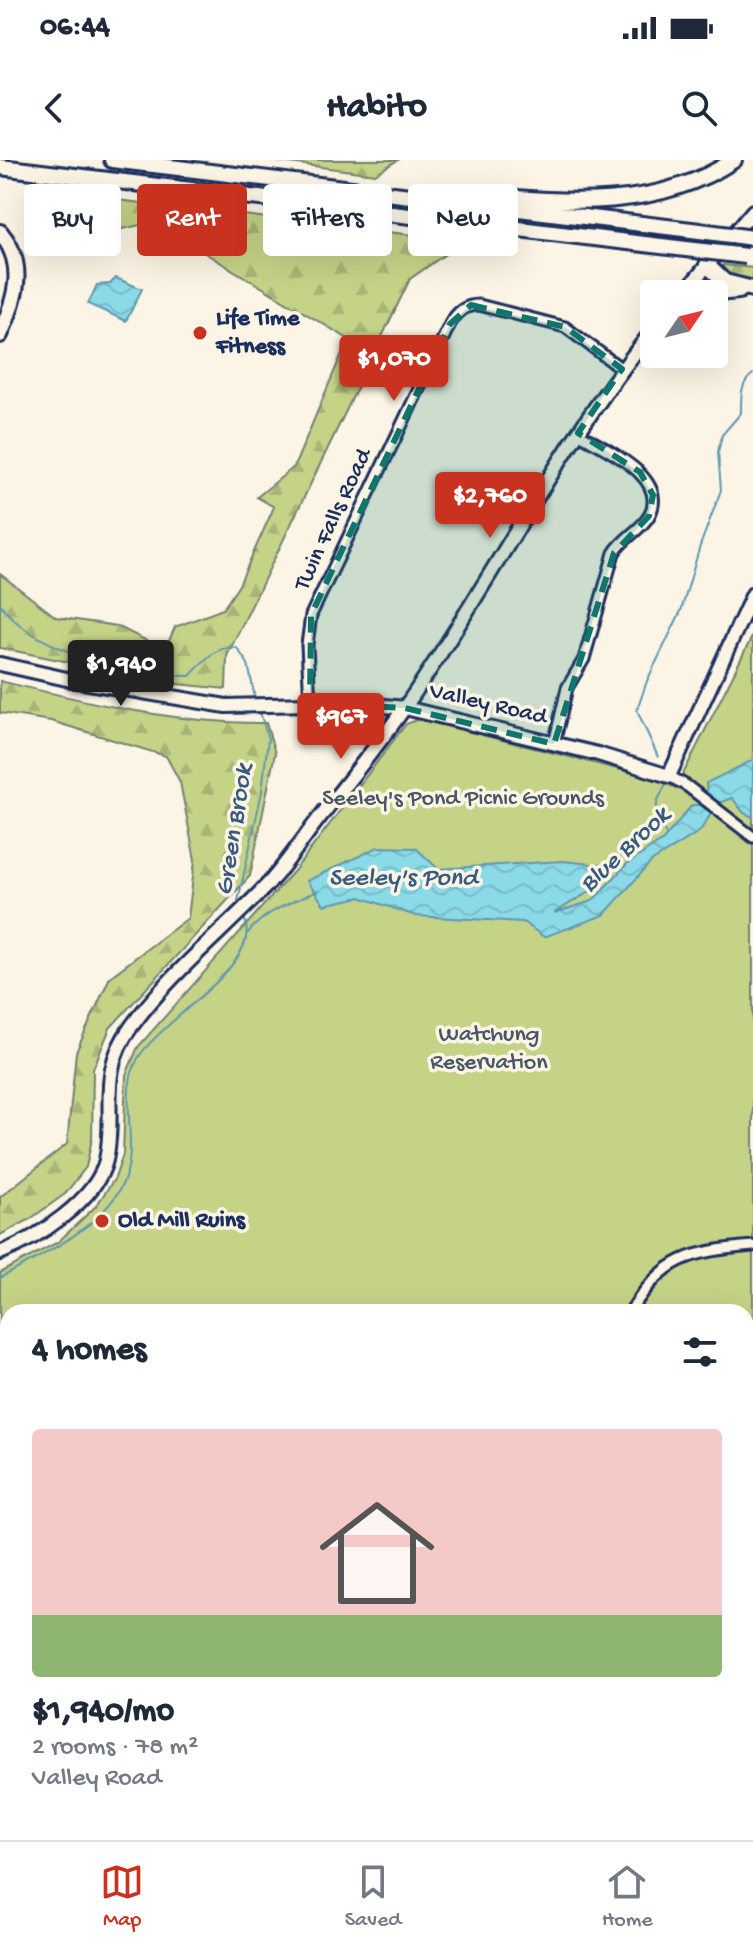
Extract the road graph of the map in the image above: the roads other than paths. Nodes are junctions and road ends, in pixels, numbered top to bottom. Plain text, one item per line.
1 (112, 160) edge
2 (734, 160) edge
3 (0, 167) edge
4 (397, 195) junction
5 (753, 211) edge
6 (0, 232) edge
7 (753, 238) edge
8 (750, 256) edge
9 (707, 265) junction
10 (695, 280) edge
11 (753, 290) edge
12 (728, 292) edge
13 (0, 335) edge
14 (640, 346) edge
15 (622, 369) junction
16 (578, 433) junction
17 (753, 594) edge
18 (0, 664) edge
19 (310, 703) junction
20 (405, 708) junction
21 (554, 744) junction
22 (669, 776) junction
23 (753, 837) edge
24 (753, 1246) edge
25 (0, 1253) edge
26 (636, 1304) edge

1 - 4 highway
2 - 4 highway
3 - 8 highway, bridge
4 - 7 highway, bridge
5 - 9 main road
6 - 13 highway
9 - 10 main road
9 - 11 highway
11 - 12 highway
14 - 15 main road
15 - 16 main road
15 - 19 street, Twin Falls Road
16 - 20 main road
16 - 21 street
17 - 22 main road
18 - 19 main road, Valley Road
19 - 20 main road, Valley Road
20 - 21 main road, Valley Road
20 - 25 main road
21 - 22 main road, Valley Road
22 - 23 street, Valley Road
24 - 26 street

